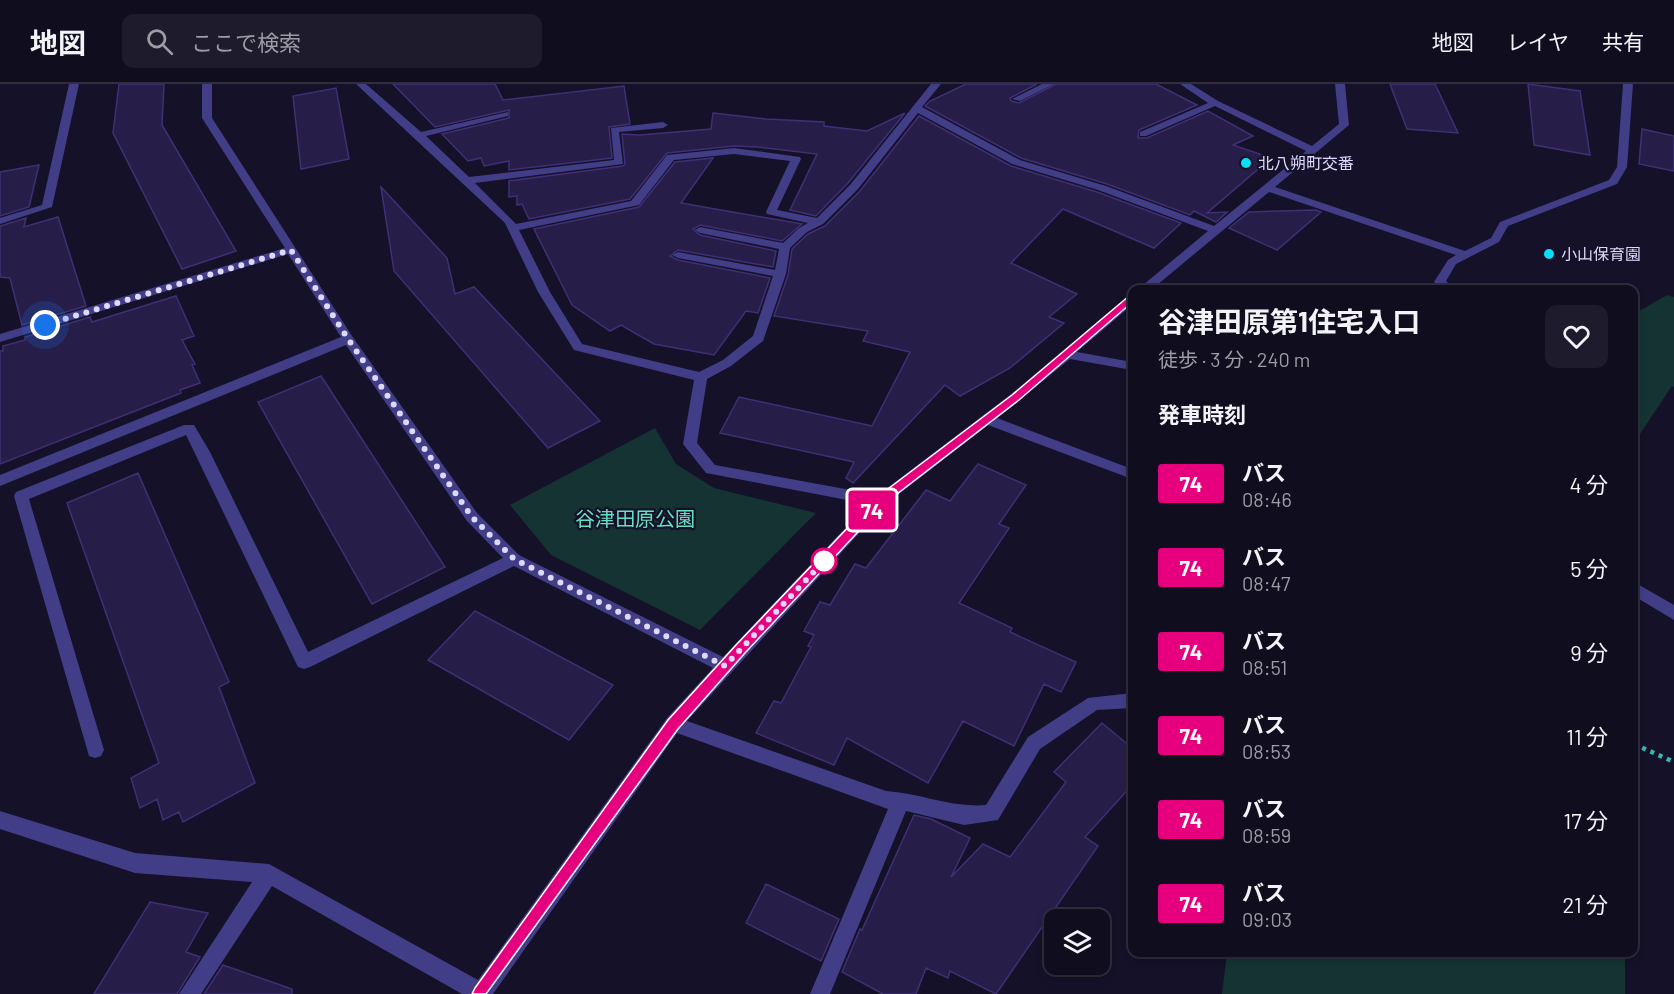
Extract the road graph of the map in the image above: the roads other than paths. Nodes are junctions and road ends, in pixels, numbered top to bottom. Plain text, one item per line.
1 (74, 84) edge
2 (207, 84) edge
3 (362, 84) edge
4 (936, 84) edge
5 (1023, 84) edge
6 (1049, 84) edge
7 (1185, 84) edge
8 (1340, 84) edge
9 (1628, 84) edge
10 (1036, 90) junction
11 (1017, 99) dead end
12 (1215, 103) junction
13 (918, 109) junction
14 (505, 114) dead end
15 (663, 125) dead end
16 (1143, 134) dead end
17 (419, 135) junction
18 (1312, 150) junction
19 (467, 182) junction
20 (1267, 188) junction
21 (0, 221) edge
22 (819, 222) junction
23 (512, 228) junction
24 (700, 230) dead end
25 (1214, 230) junction
26 (785, 247) junction
27 (291, 250) junction
28 (678, 255) dead end
29 (1466, 255) junction
30 (780, 274) junction
31 (1149, 285) edge
32 (1444, 285) edge
33 (1128, 301) edge
34 (0, 338) edge
35 (348, 339) junction
36 (1067, 354) junction
37 (1128, 365) edge
38 (701, 377) junction
39 (988, 420) junction
40 (1128, 472) edge
41 (0, 481) edge
42 (880, 501) junction
43 (514, 559) junction
44 (1638, 590) edge
45 (1674, 613) edge
46 (725, 666) junction
47 (1128, 701) edge
48 (673, 724) junction
49 (96, 750) dead end
50 (901, 801) junction
51 (0, 820) edge
52 (269, 874) junction
53 (189, 994) edge
54 (481, 994) edge
55 (820, 994) edge

1 - 21 street
2 - 27 street
3 - 17 street
4 - 13 street
5 - 10 street
6 - 10 street
7 - 12 street
8 - 18 street
9 - 29 street
10 - 11 street
12 - 16 street
12 - 18 street
13 - 22 street
13 - 25 street
14 - 17 street
15 - 19 street
17 - 19 street
18 - 20 street
19 - 23 street
20 - 25 street
20 - 29 street
22 - 23 street
22 - 26 street
23 - 38 street
24 - 26 street
25 - 31 street
26 - 30 street
27 - 34 street
27 - 35 street
28 - 30 street
29 - 32 street
30 - 38 street
33 - 36 street
35 - 41 street
35 - 43 street
36 - 37 street
36 - 39 street
38 - 42 street
39 - 40 street
39 - 42 street
42 - 46 street
43 - 46 street
43 - 49 street
44 - 45 street
46 - 48 street
47 - 50 street
48 - 50 street
48 - 54 street
50 - 55 street
51 - 52 street
52 - 53 street
52 - 54 street

